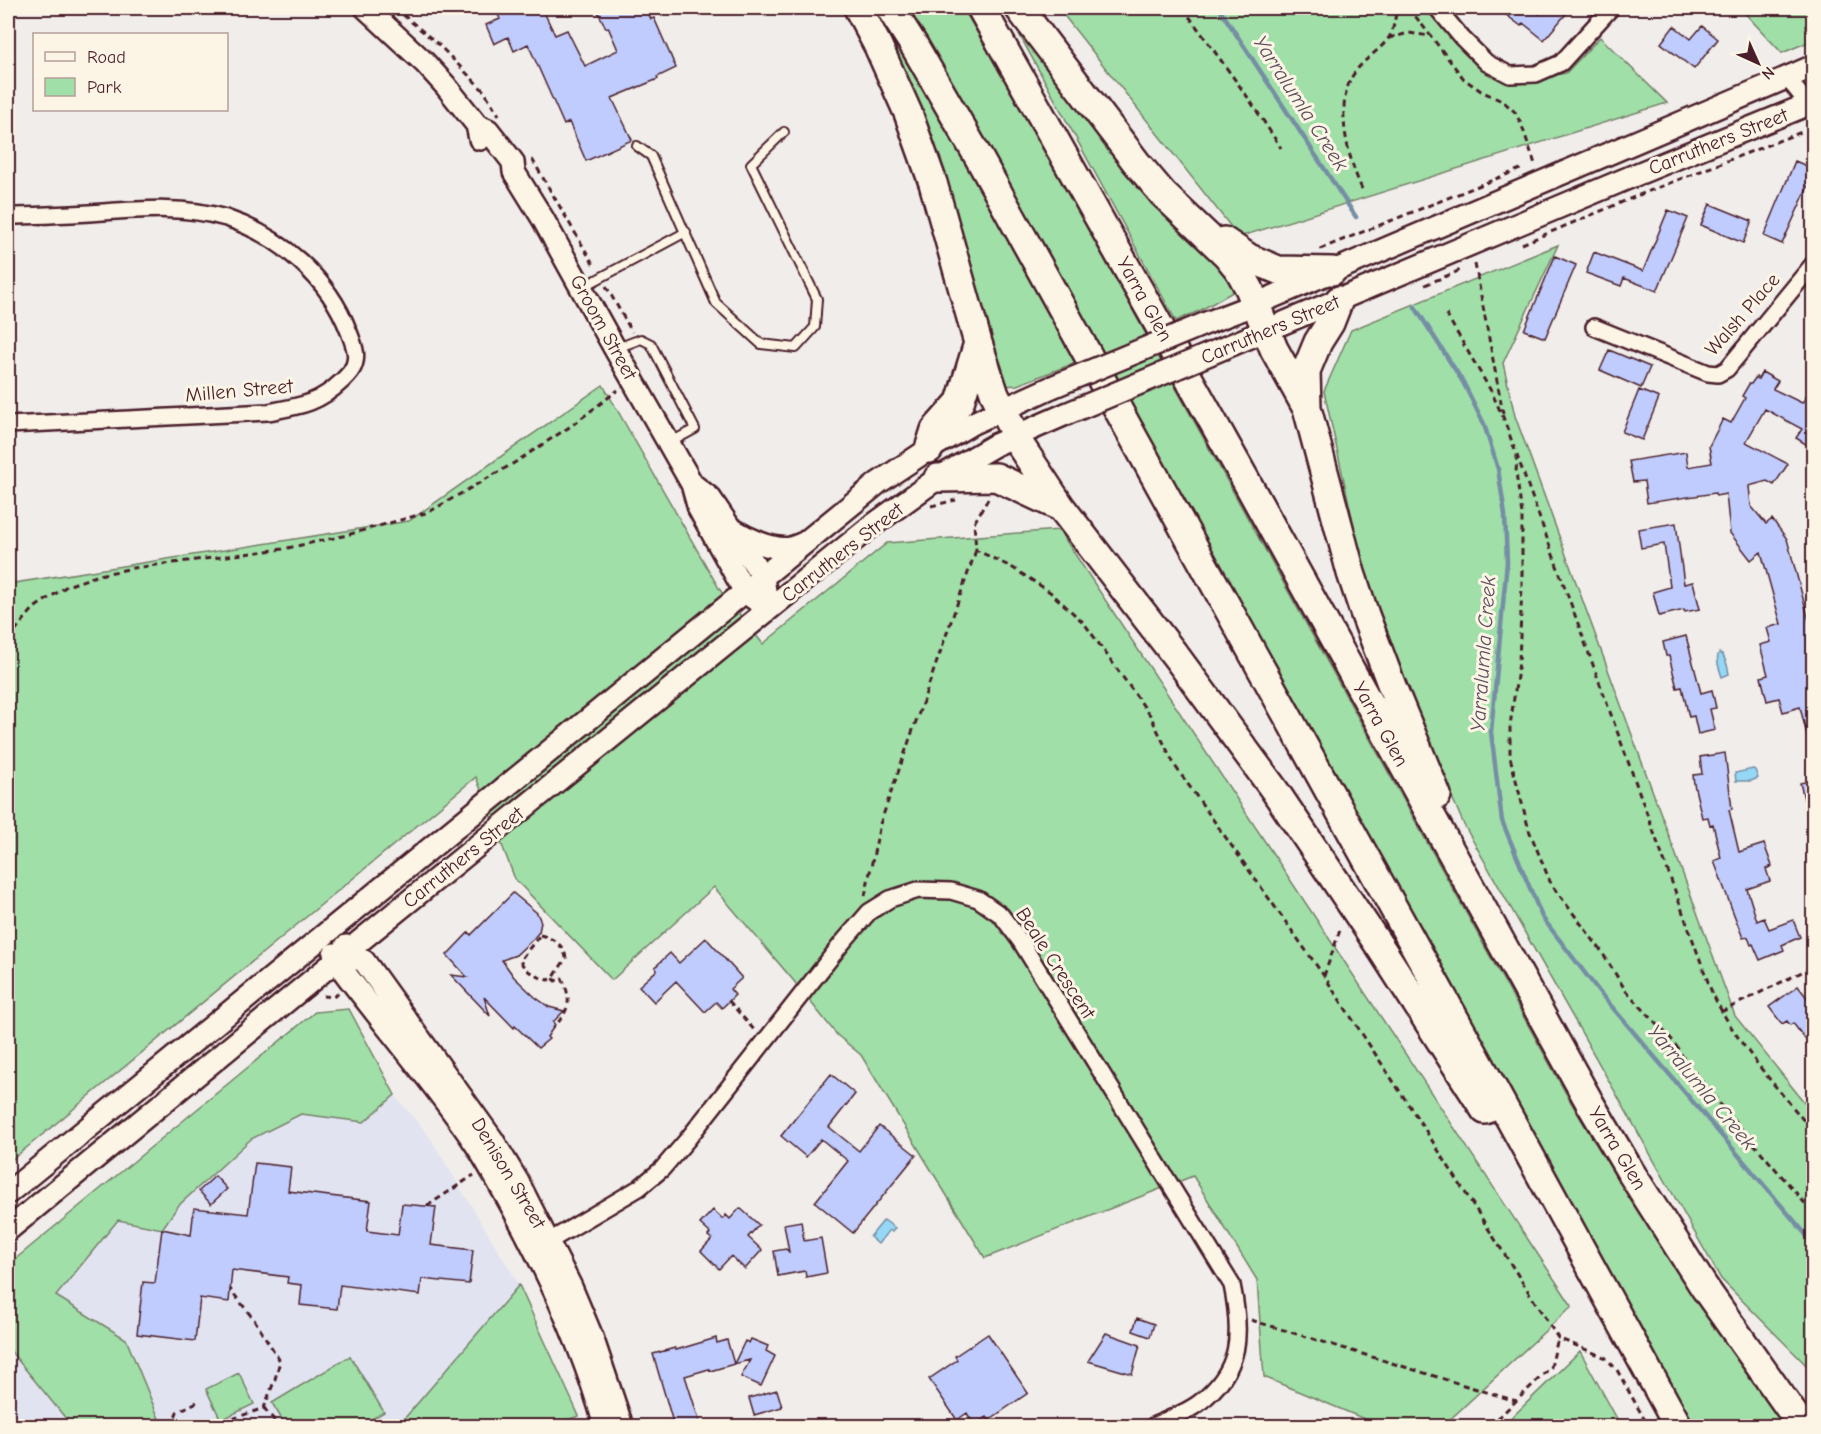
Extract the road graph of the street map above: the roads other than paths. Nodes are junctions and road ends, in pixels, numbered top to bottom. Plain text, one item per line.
1 (366, 8) edge
2 (858, 8) edge
3 (890, 8) edge
4 (981, 8) edge
5 (1019, 8) edge
6 (1437, 8) edge
7 (1611, 8) edge
8 (1814, 66) edge
9 (1786, 77) junction
10 (1812, 106) edge
11 (784, 132) dead end
12 (637, 146) dead end
13 (8, 216) edge
14 (1192, 221) junction
15 (686, 232) junction
16 (1326, 260) junction
17 (1814, 263) edge
18 (582, 287) junction
19 (1339, 300) junction
20 (1256, 304) junction
21 (1594, 327) dead end
22 (1267, 331) junction
23 (978, 342) junction
24 (615, 349) junction
25 (1307, 408) junction
26 (1002, 410) junction
27 (8, 425) edge
28 (1015, 437) junction
29 (669, 442) junction
30 (929, 449) junction
31 (938, 478) junction
32 (692, 484) junction
33 (1061, 507) junction
34 (729, 527) junction
35 (804, 543) junction
36 (763, 577) junction
37 (745, 592) junction
38 (768, 609) junction
39 (1483, 909) junction
40 (354, 910) junction
41 (394, 913) junction
42 (300, 954) junction
43 (344, 954) junction
44 (367, 964) junction
45 (350, 979) junction
46 (293, 996) junction
47 (8, 1193) edge
48 (8, 1230) edge
49 (542, 1246) junction
50 (1658, 1389) junction
51 (605, 1426) edge
52 (622, 1426) edge
53 (1153, 1426) edge
54 (1678, 1426) edge
55 (1802, 1426) edge

1 - 18 main road, Groom Street
2 - 23 highway
3 - 50 highway
4 - 39 highway, Yarra Glen
5 - 14 highway
6 - 7 street
8 - 9 main road, Carruthers Street
9 - 10 street
9 - 16 main road, Carruthers Street
10 - 19 main road, Carruthers Street
11 - 15 lane
12 - 15 lane
13 - 27 street, Millen Street
14 - 16 highway
14 - 20 highway
15 - 18 lane
16 - 20 main road, Carruthers Street
17 - 21 street, Walsh Place
18 - 24 main road, Groom Street
19 - 22 main road, Carruthers Street
19 - 25 highway
20 - 22 highway
20 - 26 main road, Carruthers Street, bridge
22 - 25 highway
22 - 28 main road, Carruthers Street, bridge
23 - 26 highway
23 - 30 highway
24 - 29 main road, Groom Street
24 - 29 lane
25 - 39 highway
26 - 28 highway
26 - 30 main road, Carruthers Street
28 - 31 main road, Carruthers Street
28 - 33 highway
29 - 32 main road, Groom Street
30 - 35 main road, Carruthers Street
31 - 33 highway
31 - 38 main road, Carruthers Street
32 - 34 main road, Groom Street
32 - 37 main road, Groom Street
33 - 50 highway
34 - 35 main road
34 - 36 main road, Groom Street
35 - 36 main road, Carruthers Street
36 - 37 main road, Carruthers Street
36 - 38 main road, Groom Street
37 - 38 main road, Groom Street
37 - 40 main road, Carruthers Street
38 - 41 main road, Carruthers Street
39 - 55 highway, Yarra Glen
40 - 42 main road, Carruthers Street
40 - 43 main road, Denison Street
41 - 43 main road, Carruthers Street
41 - 44 main road
42 - 43 main road
42 - 47 main road, Carruthers Street
43 - 44 main road
43 - 45 main road, Denison Street
43 - 46 main road, Carruthers Street
44 - 49 main road, Denison Street
45 - 46 main road
45 - 49 main road, Denison Street
46 - 48 main road, Carruthers Street
49 - 51 main road, Denison Street
49 - 52 main road, Denison Street
49 - 53 street, Beale Crescent
50 - 54 highway

